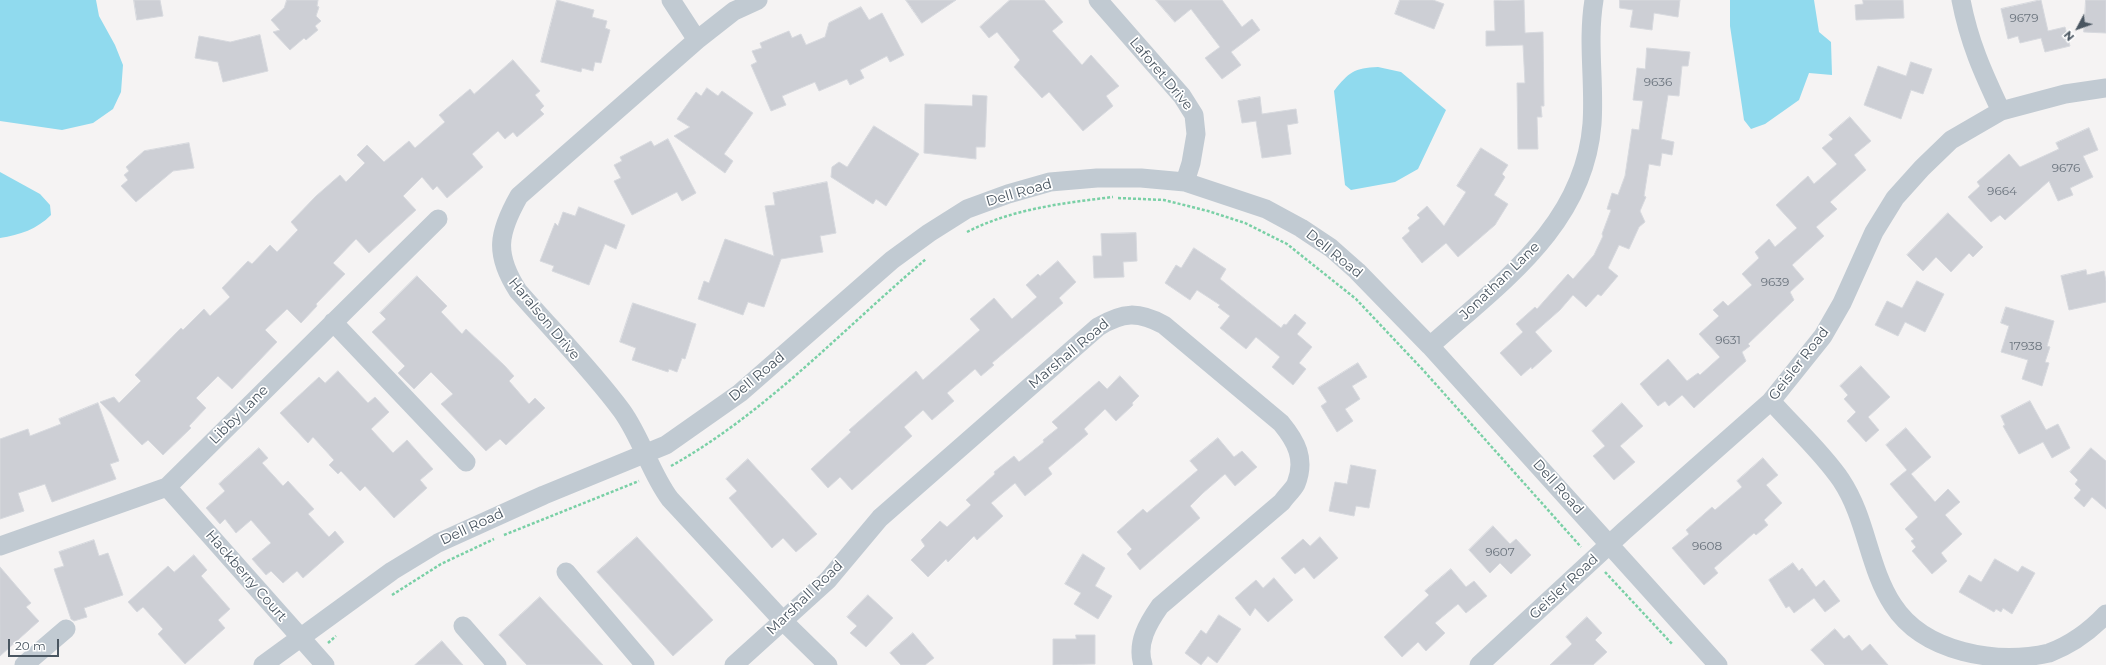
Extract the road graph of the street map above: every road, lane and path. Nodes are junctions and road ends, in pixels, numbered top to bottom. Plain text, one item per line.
1 (671, 0) edge
2 (758, 0) edge
3 (1098, 0) edge
4 (1594, 0) edge
5 (1961, 0) edge
6 (698, 40) junction
7 (2106, 88) edge
8 (2001, 111) junction
9 (1185, 182) junction
10 (438, 219) dead end
11 (333, 322) junction
12 (1430, 346) junction
13 (1771, 401) junction
14 (647, 454) junction
15 (466, 462) dead end
16 (167, 487) junction
17 (1610, 544) junction
18 (0, 546) edge
19 (566, 572) dead end
20 (2106, 614) edge
21 (783, 621) junction
22 (463, 626) dead end
23 (66, 629) dead end
24 (300, 638) junction
25 (24, 665) edge
26 (263, 665) edge
27 (325, 665) edge
28 (497, 665) edge
29 (645, 665) edge
30 (734, 665) edge
31 (828, 665) edge
32 (1143, 665) edge
33 (1479, 665) edge
34 (1718, 665) edge

1 - 6 street
2 - 6 street, Haralson Drive
3 - 9 street, Laforet Drive
4 - 12 street, Jonathan Lane
5 - 8 street
6 - 14 street, Haralson Drive
7 - 8 street, Geisler Road
8 - 13 street, Geisler Road
9 - 12 street, Dell Road
9 - 14 street, Dell Road
10 - 11 street, Libby Lane
11 - 15 street
11 - 16 street, Libby Lane
12 - 17 street, Dell Road
13 - 17 street, Geisler Road
13 - 20 street
14 - 21 street, Haralson Drive
14 - 24 street, Dell Road
16 - 18 street, Libby Lane
16 - 24 street, Hackberry Court
17 - 33 street, Geisler Road
17 - 34 street, Dell Road
19 - 29 street
21 - 30 street, Marshall Road
21 - 31 street, Haralson Drive
21 - 32 street, Marshall Road
22 - 28 street
23 - 25 street
24 - 26 street, Dell Road
24 - 27 street, Hackberry Court

